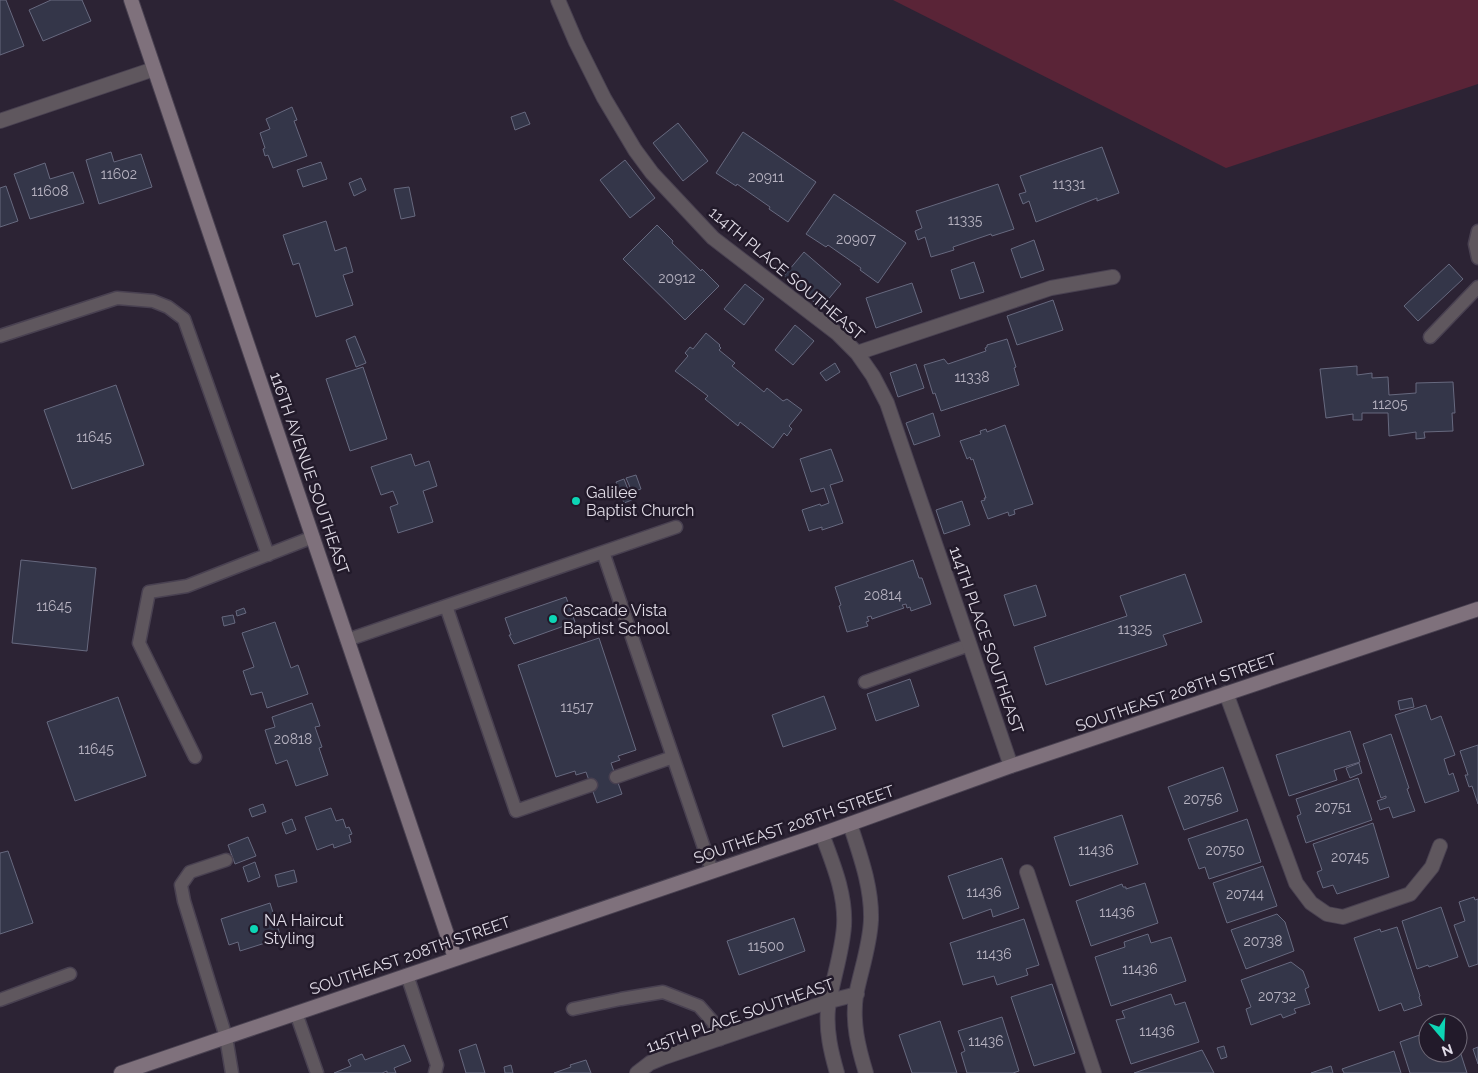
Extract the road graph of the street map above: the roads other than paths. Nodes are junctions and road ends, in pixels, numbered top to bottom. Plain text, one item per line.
1 (131, 0) edge
2 (558, 0) edge
3 (154, 69) junction
4 (0, 121) edge
5 (1478, 231) edge
6 (1478, 258) edge
7 (1112, 278) dead end
8 (1478, 288) edge
9 (0, 336) edge
10 (1430, 337) dead end
11 (857, 353) junction
12 (676, 527) dead end
13 (313, 538) junction
14 (603, 552) junction
15 (268, 555) junction
16 (446, 606) junction
17 (1478, 609) edge
18 (347, 640) junction
19 (969, 644) junction
20 (865, 682) dead end
21 (1226, 693) junction
22 (195, 757) dead end
23 (673, 757) junction
24 (1011, 766) junction
25 (616, 777) dead end
26 (591, 785) dead end
27 (850, 824) junction
28 (822, 834) junction
29 (1440, 846) dead end
30 (226, 860) dead end
31 (712, 871) junction
32 (1027, 872) dead end
33 (455, 958) junction
34 (70, 974) dead end
35 (406, 975) junction
36 (856, 994) junction
37 (0, 1000) edge
38 (830, 1001) junction
39 (573, 1009) dead end
40 (296, 1013) junction
41 (226, 1037) junction
42 (720, 1038) junction
43 (121, 1073) edge
44 (232, 1073) edge
45 (317, 1073) edge
46 (435, 1073) edge
47 (637, 1073) edge
48 (837, 1073) edge
49 (866, 1073) edge
50 (1094, 1073) edge

1 - 3 main road, 116TH AVENUE SOUTHEAST
2 - 11 street, 114TH PLACE SOUTHEAST
3 - 4 street
3 - 13 main road, 116TH AVENUE SOUTHEAST
5 - 6 lane
7 - 11 street
8 - 10 lane
9 - 15 lane
11 - 19 street, 114TH PLACE SOUTHEAST
12 - 14 lane
13 - 15 lane
13 - 18 main road, 116TH AVENUE SOUTHEAST
14 - 16 lane
14 - 23 lane
15 - 22 lane
16 - 18 lane
16 - 26 lane
17 - 21 main road, SOUTHEAST 208TH STREET
18 - 33 main road, 116TH AVENUE SOUTHEAST
19 - 20 lane
19 - 24 street, 114TH PLACE SOUTHEAST
21 - 24 main road, SOUTHEAST 208TH STREET
21 - 29 street
23 - 25 lane
23 - 31 lane
24 - 27 main road, SOUTHEAST 208TH STREET
27 - 28 main road, SOUTHEAST 208TH STREET
27 - 36 street
28 - 31 main road, SOUTHEAST 208TH STREET
28 - 38 street
30 - 41 lane
31 - 33 main road, SOUTHEAST 208TH STREET
32 - 50 street
33 - 35 main road, SOUTHEAST 208TH STREET
34 - 37 lane
35 - 40 main road, SOUTHEAST 208TH STREET
35 - 46 lane
36 - 38 street, 115TH PLACE SOUTHEAST
36 - 49 street
38 - 42 street, 115TH PLACE SOUTHEAST
38 - 48 street
39 - 42 lane
40 - 41 main road, SOUTHEAST 208TH STREET
40 - 45 lane
41 - 43 main road, SOUTHEAST 208TH STREET
41 - 44 lane
42 - 47 street, 115TH PLACE SOUTHEAST

